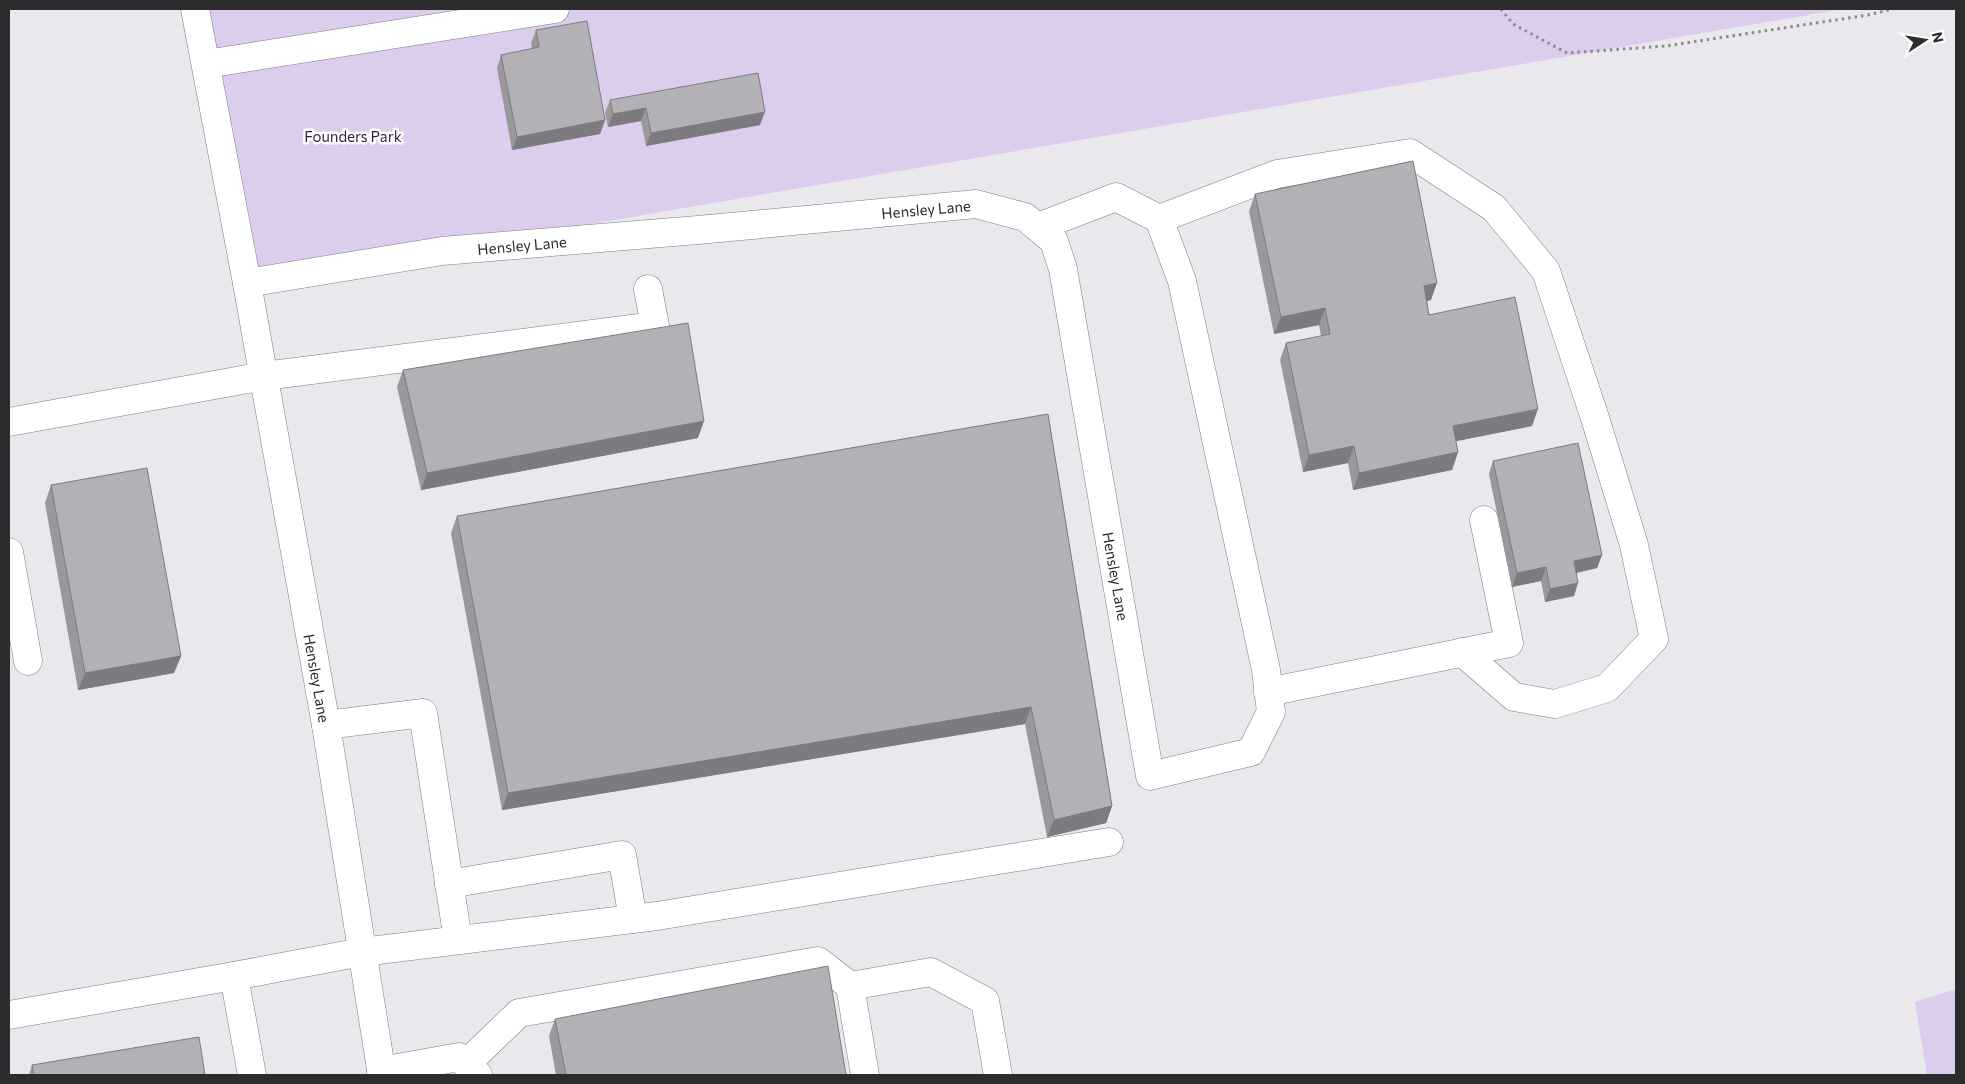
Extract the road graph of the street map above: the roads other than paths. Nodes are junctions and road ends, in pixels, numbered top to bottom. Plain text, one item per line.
1 (195, 9) edge
2 (555, 9) edge
3 (206, 64) junction
4 (1159, 219) junction
5 (1038, 227) junction
6 (247, 283) junction
7 (648, 289) dead end
8 (264, 376) junction
9 (9, 422) edge
10 (1484, 520) dead end
11 (9, 552) edge
12 (1462, 652) junction
13 (28, 660) dead end
14 (1268, 692) junction
15 (326, 725) junction
16 (1109, 842) dead end
17 (449, 884) junction
18 (633, 919) junction
19 (458, 940) junction
20 (362, 952) junction
21 (234, 976) junction
22 (850, 986) junction
23 (9, 1015) edge
24 (472, 1070) edge
25 (381, 1073) edge
26 (252, 1075) edge
27 (865, 1075) edge
28 (998, 1075) edge

1 - 3 street, Hensley Lane
2 - 3 street
3 - 6 street, Hensley Lane
4 - 5 street
4 - 12 street
4 - 14 street
5 - 6 street, Hensley Lane
5 - 14 street, Hensley Lane
6 - 8 street, Hensley Lane
7 - 8 street
8 - 9 street
8 - 15 street, Hensley Lane
10 - 12 street
11 - 13 street
12 - 14 street
15 - 17 street
15 - 20 street, Hensley Lane
16 - 18 street
17 - 18 street
17 - 19 street
18 - 19 street
19 - 20 street
20 - 21 street
20 - 25 street, Hensley Lane
21 - 23 street
21 - 26 street
22 - 24 street
22 - 27 street
22 - 28 street
24 - 25 street

